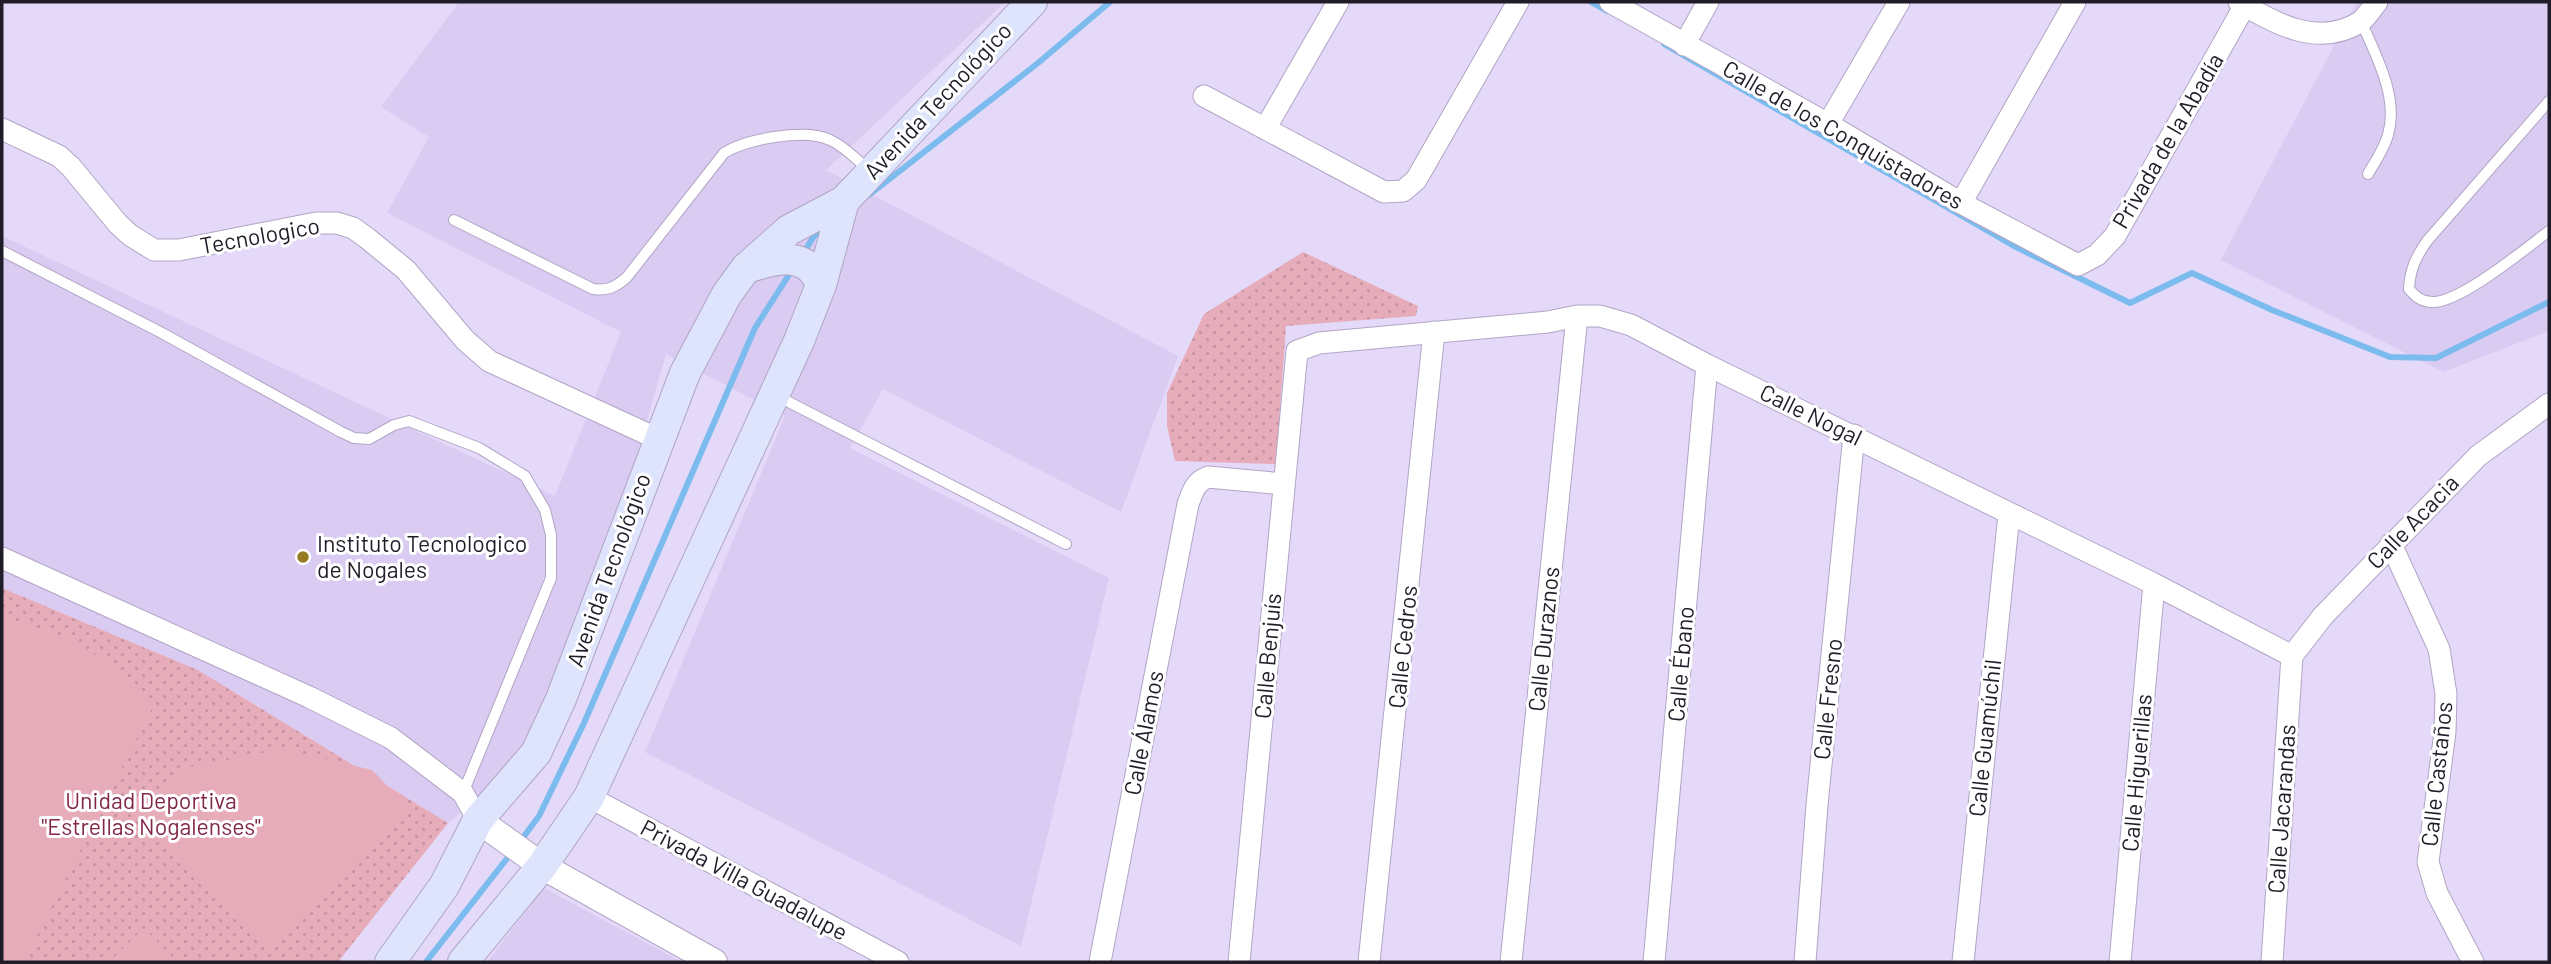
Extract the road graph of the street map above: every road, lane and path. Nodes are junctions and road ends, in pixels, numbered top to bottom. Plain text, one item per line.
1 (1032, 2) edge
2 (1338, 2) edge
3 (1518, 2) edge
4 (1610, 2) edge
5 (1708, 2) edge
6 (1899, 2) edge
7 (2075, 2) edge
8 (2377, 2) edge
9 (2242, 4) edge
10 (2361, 22) junction
11 (1684, 45) junction
12 (1204, 96) dead end
13 (2549, 101) edge
14 (1828, 124) junction
15 (2, 129) edge
16 (1265, 129) junction
17 (871, 172) junction
18 (2368, 174) dead end
19 (844, 201) junction
20 (1961, 203) junction
21 (454, 220) dead end
22 (2549, 231) edge
23 (2, 251) edge
24 (2078, 265) joint
25 (746, 268) junction
26 (821, 285) junction
27 (1577, 316) junction
28 (1434, 332) junction
29 (1297, 351) joint
30 (1707, 365) junction
31 (774, 394) junction
32 (2549, 404) edge
33 (1854, 435) junction
34 (658, 439) junction
35 (1284, 484) junction
36 (2010, 514) junction
37 (1066, 544) dead end
38 (2391, 544) junction
39 (2, 558) edge
40 (2154, 584) junction
41 (2292, 656) junction
42 (463, 793) junction
43 (589, 797) junction
44 (484, 825) junction
45 (538, 864) junction
46 (476, 958) edge
47 (390, 962) edge
48 (715, 962) edge
49 (898, 962) edge
50 (1100, 962) edge
51 (1239, 962) edge
52 (1369, 962) edge
53 (1511, 962) edge
54 (1654, 962) edge
55 (1805, 962) edge
56 (1963, 962) edge
57 (2120, 962) edge
58 (2272, 962) edge
59 (2473, 962) edge

1 - 17 main road, Avenida Tecnológico
2 - 16 street
3 - 16 street
4 - 11 street, Calle de los Conquistadores
5 - 11 street
6 - 14 street
7 - 20 street
8 - 10 street
9 - 10 street
9 - 24 street, Privada de la Abadía
10 - 18 lane
11 - 14 street, Calle de los Conquistadores
12 - 16 street
13 - 22 lane
14 - 20 street, Calle de los Conquistadores
15 - 34 street, Tecnologico
17 - 19 main road, Avenida Tecnológico
17 - 21 lane
19 - 25 main road, Avenida Tecnológico
19 - 26 main road, Avenida Tecnológico
20 - 24 street, Calle de los Conquistadores
23 - 42 lane
25 - 26 main road
25 - 34 main road, Avenida Tecnológico
26 - 31 main road, Avenida Tecnológico
27 - 28 street, Calle Nogal
27 - 30 street, Calle Nogal
27 - 53 street, Calle Duraznos
28 - 29 street, Calle Nogal
28 - 52 street, Calle Cedros
29 - 35 street, Calle Benjuís
30 - 33 street, Calle Nogal
30 - 54 street, Calle Ébano
31 - 37 lane
31 - 43 main road, Avenida Tecnológico
32 - 38 street, Calle Acacia
33 - 36 street, Calle Nogal
33 - 55 street, Calle Fresno
34 - 44 main road, Avenida Tecnológico
35 - 50 street, Calle Álamos
35 - 51 street, Calle Benjuís
36 - 40 street, Calle Nogal
36 - 56 street, Calle Guamúchil
38 - 41 street, Calle Acacia
38 - 59 street, Calle Castaños
39 - 42 street
40 - 41 street, Calle Nogal
40 - 57 street, Calle Higuerillas
41 - 58 street, Calle Jacarandas
42 - 44 street
43 - 45 main road, Avenida Tecnológico
43 - 49 street, Privada Villa Guadalupe
44 - 45 street
44 - 47 main road, Avenida Tecnológico
45 - 46 main road, Avenida Tecnológico
45 - 48 street

